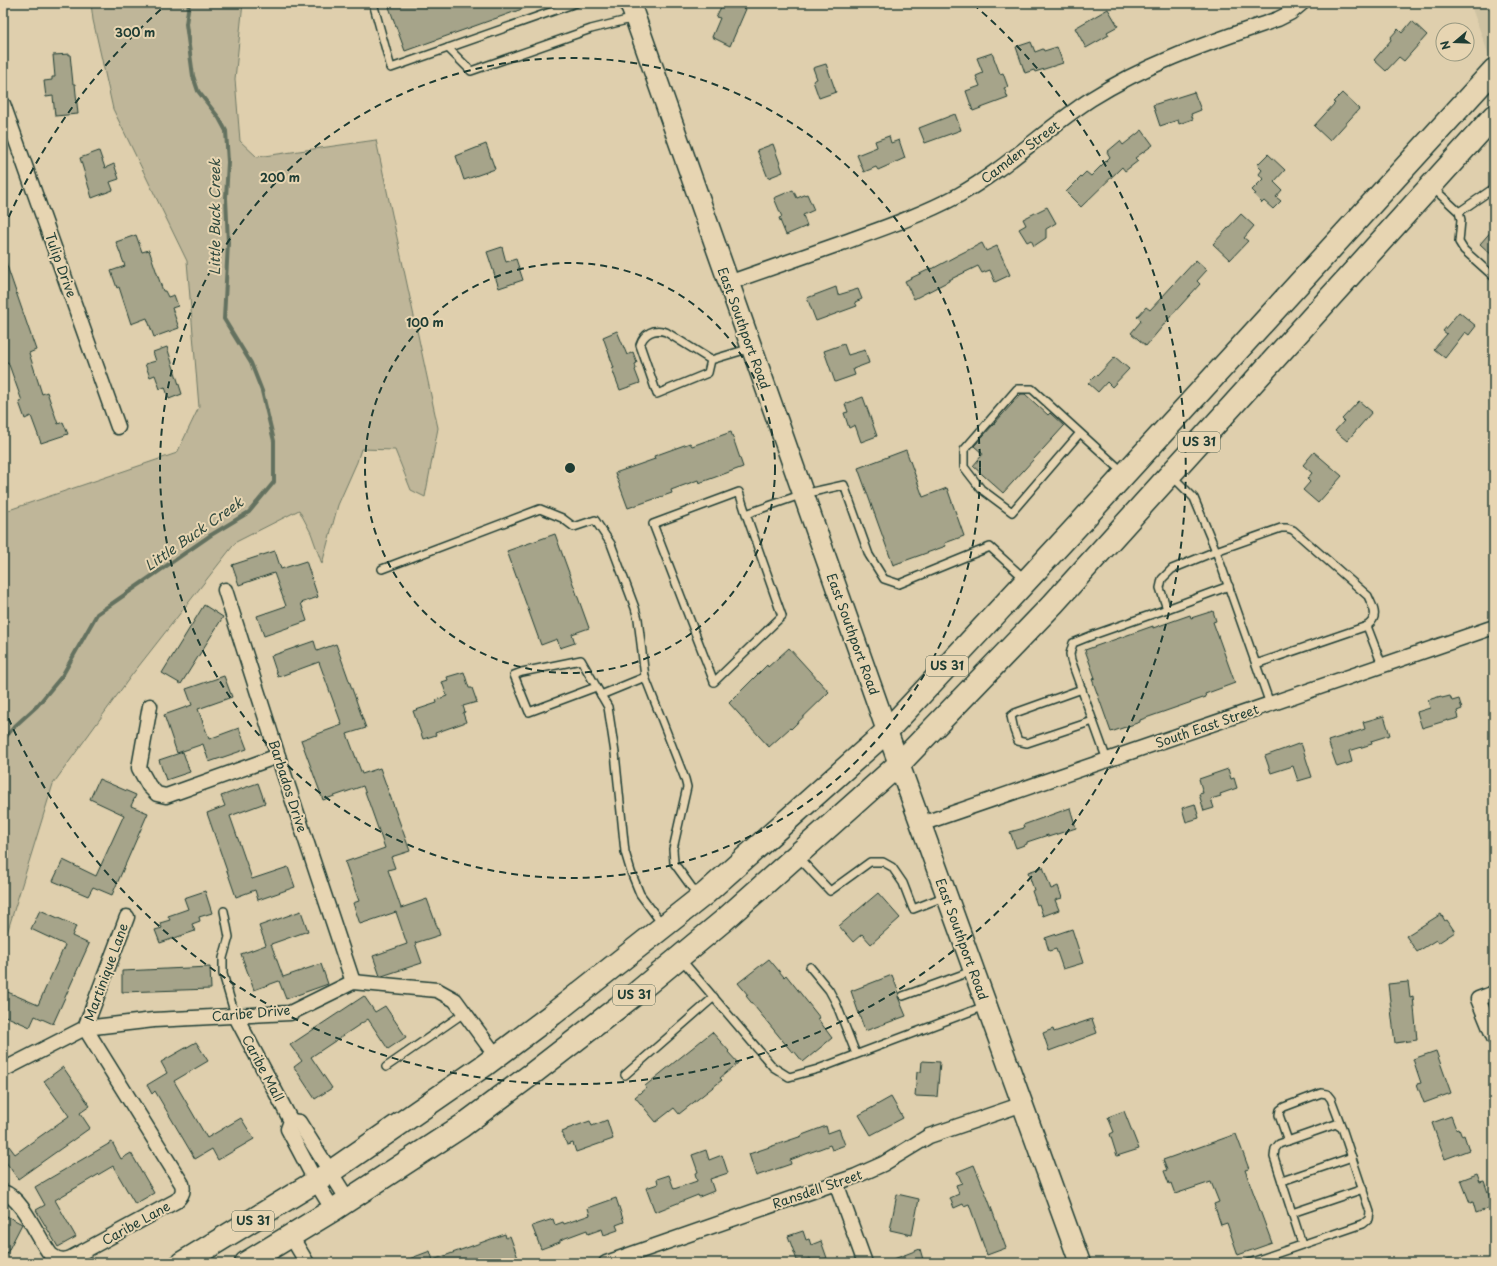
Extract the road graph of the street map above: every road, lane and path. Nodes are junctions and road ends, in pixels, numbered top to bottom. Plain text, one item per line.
1 (374, 3) edge
2 (576, 3) edge
3 (1302, 3) edge
4 (632, 11) edge
5 (448, 48) junction
6 (1494, 70) edge
7 (3, 104) edge
8 (1494, 116) edge
9 (1431, 186) junction
10 (1494, 188) edge
11 (1459, 212) junction
12 (1494, 277) edge
13 (728, 283) junction
14 (751, 348) junction
15 (711, 360) junction
16 (118, 427) dead end
17 (1080, 433) junction
18 (1125, 474) junction
19 (1170, 474) junction
20 (803, 494) junction
21 (746, 514) junction
22 (1216, 551) junction
23 (382, 569) dead end
24 (1026, 580) junction
25 (1229, 586) junction
26 (225, 590) dead end
27 (1167, 609) junction
28 (1368, 626) junction
29 (1494, 627) edge
30 (1256, 664) junction
31 (1382, 665) junction
32 (645, 678) junction
33 (596, 687) junction
34 (1082, 689) junction
35 (601, 695) junction
36 (1270, 704) junction
37 (150, 706) dead end
38 (1093, 721) junction
39 (887, 731) junction
40 (278, 756) junction
41 (1107, 760) junction
42 (899, 764) junction
43 (921, 824) junction
44 (796, 855) junction
45 (947, 896) junction
46 (699, 898) junction
47 (224, 911) dead end
48 (127, 917) dead end
49 (664, 925) junction
50 (679, 957) junction
51 (810, 967) dead end
52 (974, 970) junction
53 (353, 982) junction
54 (1494, 993) edge
55 (903, 996) dead end
56 (714, 997) junction
57 (987, 1005) junction
58 (464, 1013) junction
59 (235, 1015) junction
60 (85, 1028) junction
61 (1494, 1038) edge
62 (856, 1054) junction
63 (496, 1056) junction
64 (386, 1068) dead end
65 (3, 1070) edge
66 (625, 1075) dead end
67 (1023, 1104) junction
68 (1342, 1128) junction
69 (1288, 1141) junction
70 (1352, 1157) junction
71 (323, 1177) junction
72 (1282, 1181) junction
73 (836, 1183) junction
74 (1363, 1189) junction
75 (3, 1192) edge
76 (341, 1205) junction
77 (1292, 1213) junction
78 (291, 1236) junction
79 (1302, 1244) junction
80 (182, 1263) edge
81 (246, 1263) edge
82 (307, 1263) edge
83 (606, 1263) edge
84 (865, 1263) edge
85 (1080, 1263) edge
86 (1249, 1263) edge

1 - 5 lane
2 - 5 lane
3 - 13 street, Camden Street
4 - 5 lane
4 - 13 main road, East Southport Road
6 - 18 main road, US 31
7 - 16 street, Tulip Drive
8 - 9 main road, US 31
9 - 11 lane
9 - 19 main road, US 31
10 - 11 lane
11 - 12 lane
13 - 14 main road, East Southport Road
14 - 15 lane
14 - 20 main road, East Southport Road
15 - 15 lane
17 - 17 lane
17 - 18 lane
18 - 24 main road, US 31
19 - 22 lane
19 - 42 main road, US 31
20 - 21 lane
20 - 24 lane
20 - 39 main road, East Southport Road
21 - 21 lane
22 - 25 lane
22 - 27 lane
22 - 28 lane
23 - 32 lane
24 - 39 main road, US 31
25 - 27 lane
25 - 30 lane
26 - 40 street, Barbados Drive
27 - 34 lane
28 - 30 lane
28 - 31 lane
29 - 31 street, South East Street
30 - 36 lane
31 - 36 street, South East Street
32 - 35 lane
32 - 46 lane
33 - 33 lane
33 - 35 lane
34 - 38 lane
34 - 38 lane
35 - 49 lane
36 - 41 street, South East Street
37 - 40 street
38 - 41 lane
39 - 42 main road, East Southport Road
39 - 46 main road, US 31
40 - 53 street, Barbados Drive
41 - 43 street, South East Street
42 - 43 main road, East Southport Road
42 - 44 main road, US 31
43 - 45 main road, East Southport Road
44 - 45 lane
44 - 50 main road, US 31
45 - 52 main road, East Southport Road
46 - 49 main road, US 31
47 - 59 lane
48 - 60 street, Martinique Lane
49 - 63 main road, US 31
50 - 56 lane
50 - 76 main road, US 31
51 - 62 lane
52 - 55 lane
52 - 57 main road, East Southport Road
53 - 58 street
53 - 59 street, Caribe Drive
54 - 61 street
56 - 62 lane
56 - 66 lane
57 - 62 lane
57 - 67 main road, East Southport Road
58 - 63 street
58 - 64 lane
59 - 60 street, Caribe Drive
59 - 71 street, Caribe Mall
60 - 65 street, Caribe Drive
60 - 75 street, Caribe Lane
63 - 71 main road, US 31
67 - 73 street, Ransdell Street
67 - 85 main road, East Southport Road
68 - 69 lane
68 - 69 lane
68 - 70 lane
69 - 72 lane
70 - 72 lane
70 - 74 lane
71 - 76 street, Caribe Mall
71 - 80 main road, US 31
72 - 77 lane
73 - 83 street, Ransdell Street
73 - 84 street
74 - 77 lane
74 - 79 lane
76 - 78 main road, US 31
77 - 79 lane
78 - 81 main road, US 31
78 - 82 street
79 - 86 lane

